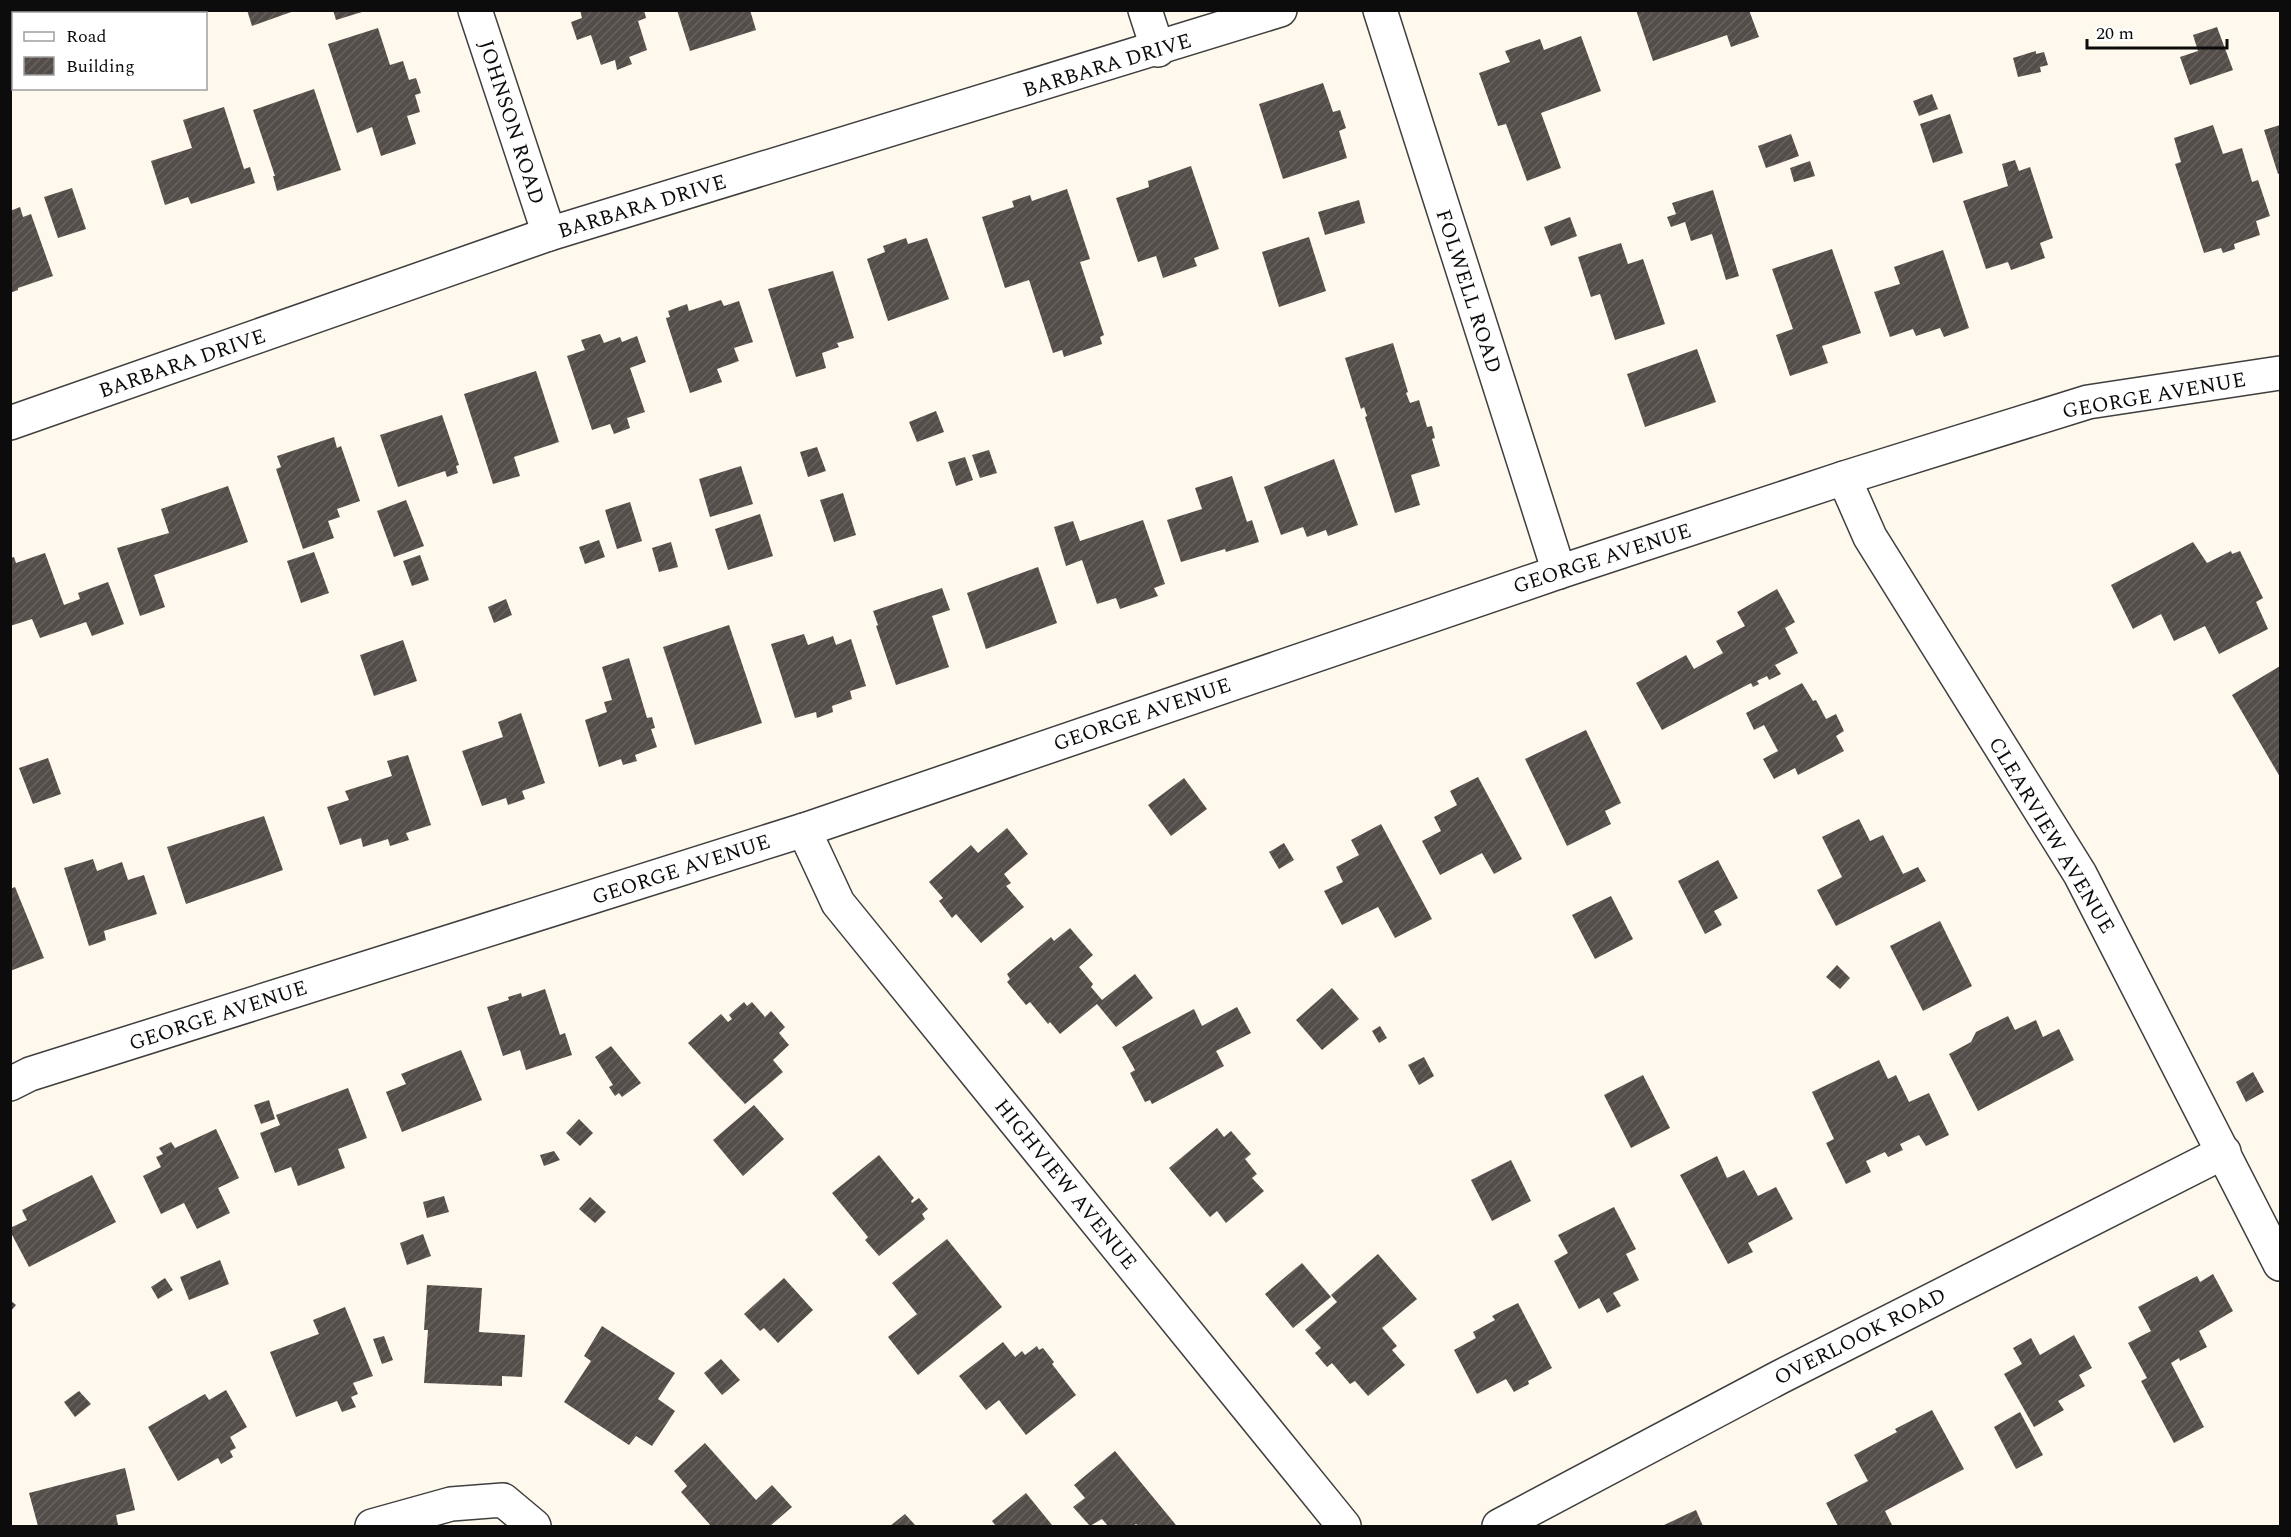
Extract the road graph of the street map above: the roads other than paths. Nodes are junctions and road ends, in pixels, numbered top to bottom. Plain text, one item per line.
1 (475, 10) edge
2 (1145, 10) edge
3 (1280, 10) edge
4 (1380, 10) edge
5 (1158, 50) junction
6 (549, 234) junction
7 (2280, 373) edge
8 (10, 423) edge
9 (1844, 478) junction
10 (1559, 572) junction
11 (804, 830) junction
12 (10, 1084) edge
13 (2224, 1152) junction
14 (2280, 1264) edge
15 (372, 1527) edge
16 (534, 1527) edge
17 (1344, 1527) edge
18 (1499, 1527) edge

1 - 6 street, JOHNSON ROAD
2 - 5 street
3 - 5 street, BARBARA DRIVE
4 - 10 street, FOLWELL ROAD
5 - 6 street, BARBARA DRIVE
6 - 8 street, BARBARA DRIVE
7 - 9 street, GEORGE AVENUE
9 - 10 street, GEORGE AVENUE
9 - 13 street, CLEARVIEW AVENUE
10 - 11 street, GEORGE AVENUE
11 - 12 street, GEORGE AVENUE
11 - 17 street, HIGHVIEW AVENUE
13 - 14 street, CLEARVIEW AVENUE
13 - 18 street, OVERLOOK ROAD
15 - 16 street

